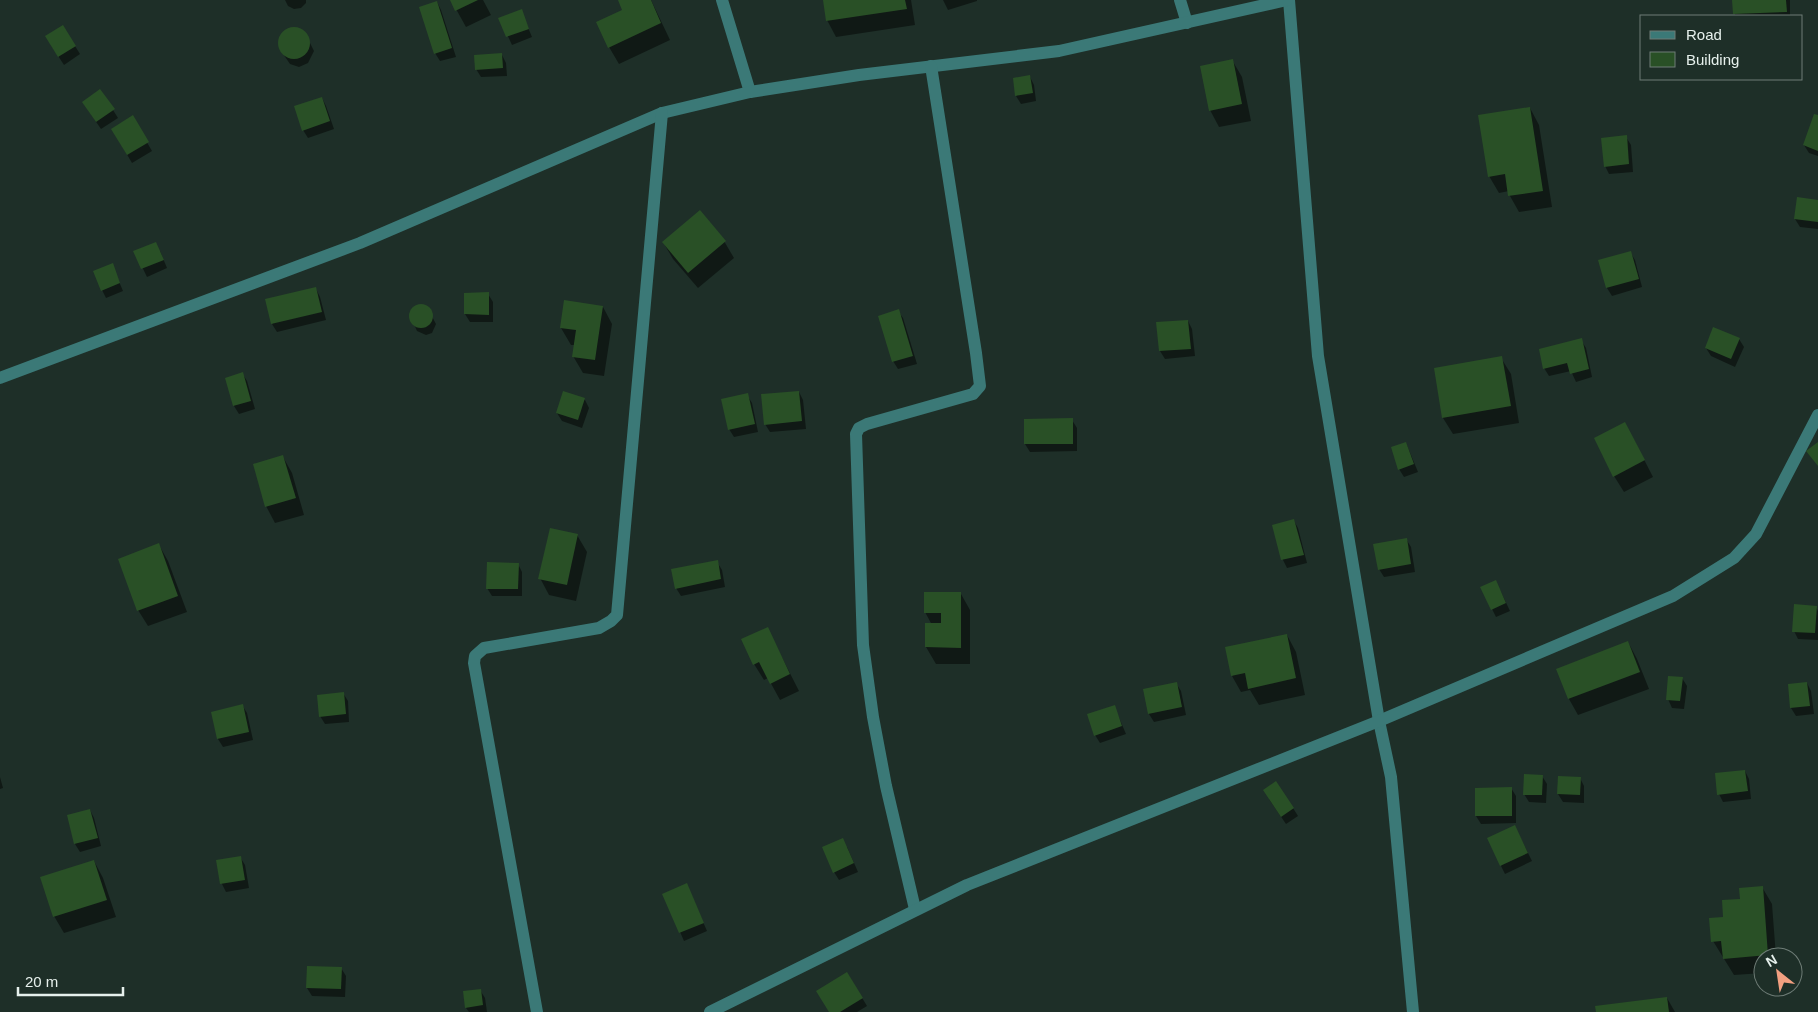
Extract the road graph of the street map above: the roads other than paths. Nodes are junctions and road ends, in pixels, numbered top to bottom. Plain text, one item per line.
1 (722, 0) edge
2 (1180, 0) edge
3 (1288, 0) edge
4 (1188, 24) junction
5 (931, 66) junction
6 (750, 92) junction
7 (662, 113) junction
8 (0, 378) edge
9 (1818, 415) edge
10 (1379, 721) junction
11 (915, 909) junction
12 (537, 1012) edge
13 (710, 1012) edge
14 (1413, 1012) edge

1 - 6 street
2 - 4 street
3 - 4 street
3 - 10 street
4 - 5 street
5 - 6 street
5 - 11 street
6 - 7 street
7 - 8 street
7 - 12 street
9 - 10 street
10 - 11 street
10 - 14 street
11 - 13 street

